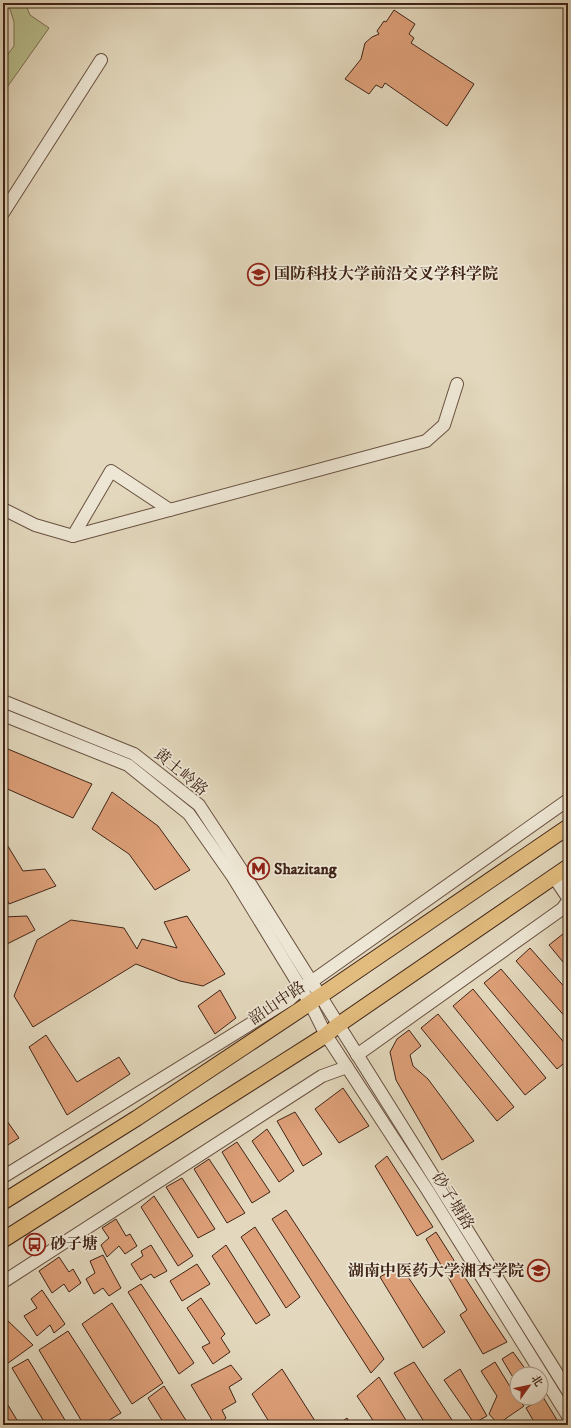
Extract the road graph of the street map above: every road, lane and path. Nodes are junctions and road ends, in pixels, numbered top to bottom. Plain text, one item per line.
1 (101, 60) dead end
2 (3, 213) edge
3 (457, 384) dead end
4 (3, 509) edge
5 (170, 510) junction
6 (73, 536) junction
7 (3, 701) edge
8 (3, 715) edge
9 (568, 800) edge
10 (568, 827) edge
11 (568, 867) edge
12 (554, 877) junction
13 (568, 898) edge
14 (568, 901) edge
15 (312, 982) junction
16 (301, 989) junction
17 (315, 1000) junction
18 (338, 1025) junction
19 (326, 1034) junction
20 (357, 1055) junction
21 (347, 1067) junction
22 (3, 1177) edge
23 (3, 1202) edge
24 (3, 1240) edge
25 (3, 1282) edge
26 (568, 1391) edge
27 (568, 1416) edge

1 - 2 street
3 - 5 street
4 - 6 street
5 - 6 street
5 - 6 street
7 - 15 street, 黄土岭路
8 - 16 street, 黄土岭路
9 - 15 street
10 - 17 main road, 韶山中路
11 - 12 main road
12 - 13 street
12 - 18 main road
14 - 20 street
15 - 16 street
15 - 17 street, 黄土岭路
16 - 17 street, 黄土岭路
16 - 22 street
17 - 18 street, 砂子塘路
17 - 19 street, 砂子塘路
17 - 23 main road, 韶山中路
18 - 19 main road
18 - 20 street, 砂子塘路
19 - 21 street, 砂子塘路
19 - 24 main road
20 - 26 street, 砂子塘路
21 - 25 street
21 - 27 street, 砂子塘路

